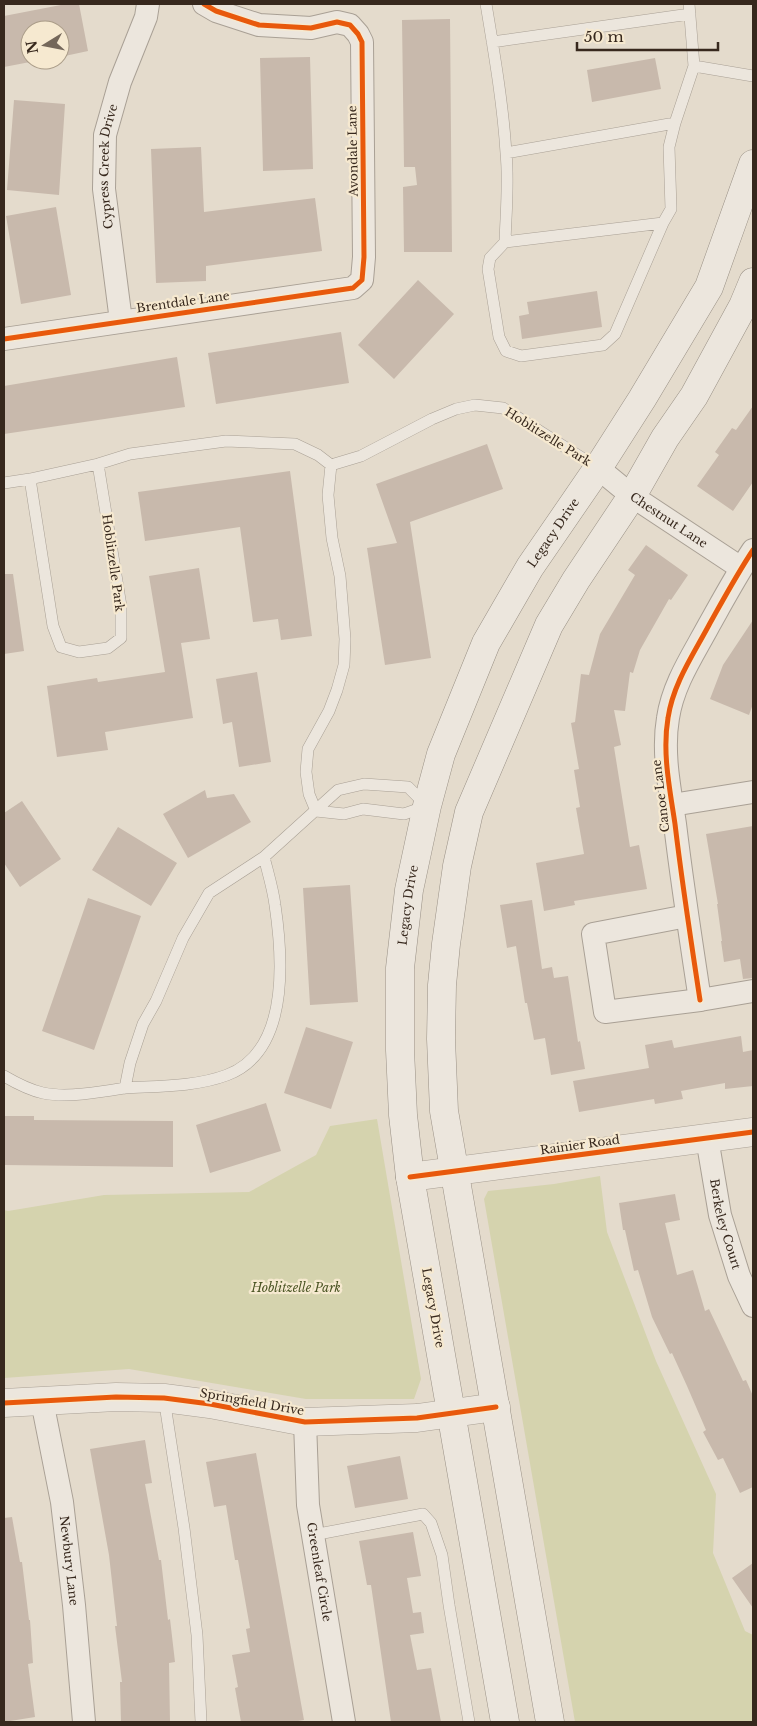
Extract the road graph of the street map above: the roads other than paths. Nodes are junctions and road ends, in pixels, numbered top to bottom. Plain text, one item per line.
1 (204, 4) edge
2 (486, 4) edge
3 (152, 8) edge
4 (689, 9) edge
5 (492, 42) junction
6 (694, 66) junction
7 (753, 76) edge
8 (675, 123) junction
9 (506, 153) junction
10 (753, 164) edge
11 (663, 223) junction
12 (505, 242) junction
13 (362, 280) joint
14 (753, 282) edge
15 (121, 321) junction
16 (4, 339) edge
17 (98, 464) junction
18 (331, 465) junction
19 (598, 468) junction
20 (30, 479) junction
21 (4, 483) edge
22 (632, 496) junction
23 (747, 560) edge
24 (753, 792) edge
25 (672, 805) junction
26 (427, 806) junction
27 (316, 811) junction
28 (469, 812) junction
29 (264, 857) junction
30 (687, 916) junction
31 (753, 991) edge
32 (700, 1000) junction
33 (4, 1076) edge
34 (124, 1088) junction
35 (753, 1132) edge
36 (707, 1138) junction
37 (456, 1172) junction
38 (410, 1177) junction
39 (746, 1275) edge
40 (753, 1306) edge
41 (164, 1398) junction
42 (42, 1401) junction
43 (4, 1403) edge
44 (496, 1407) junction
45 (451, 1414) junction
46 (305, 1422) junction
47 (314, 1536) junction
48 (84, 1722) edge
49 (201, 1722) edge
50 (344, 1722) edge
51 (469, 1722) edge
52 (505, 1722) edge
53 (550, 1722) edge

1 - 13 street, Avondale Lane
2 - 5 lane
3 - 15 street, Cypress Creek Drive
4 - 5 lane
4 - 6 lane
5 - 9 lane
6 - 7 lane
6 - 8 lane
8 - 9 lane
8 - 11 lane
9 - 12 lane
10 - 19 main road, Legacy Drive
11 - 12 lane
11 - 12 lane
13 - 15 street, Brentdale Lane
14 - 22 main road
15 - 16 street, Brentdale Lane
17 - 18 lane
17 - 20 lane
17 - 20 lane, Hoblitzelle Park
18 - 19 lane, Hoblitzelle Park
18 - 27 lane
19 - 22 street, Chestnut Lane
19 - 26 main road, Legacy Drive
20 - 21 lane
22 - 23 street, Chestnut Lane
22 - 28 main road
23 - 25 street, Canoe Lane
24 - 25 street
25 - 30 street, Canoe Lane
26 - 27 lane
26 - 27 lane
26 - 28 main road
26 - 38 main road, Legacy Drive
27 - 29 lane
28 - 37 main road
29 - 34 lane
29 - 34 lane
30 - 32 street, Canoe Lane
30 - 32 street
31 - 32 street
33 - 34 lane
35 - 36 main road, Rainier Road
36 - 37 main road, Rainier Road
36 - 39 street, Berkeley Court
37 - 38 main road, Rainier Road
37 - 44 main road
38 - 45 main road, Legacy Drive
39 - 40 street, Berkeley Court
41 - 42 main road, Springfield Drive
41 - 46 main road, Springfield Drive
41 - 49 lane
42 - 43 main road, Springfield Drive
42 - 48 street, Newbury Lane
44 - 45 main road, Springfield Drive
44 - 53 main road
45 - 46 main road, Springfield Drive
45 - 52 main road, Legacy Drive
46 - 47 street, Greenleaf Circle
47 - 50 street, Greenleaf Circle
47 - 51 lane

